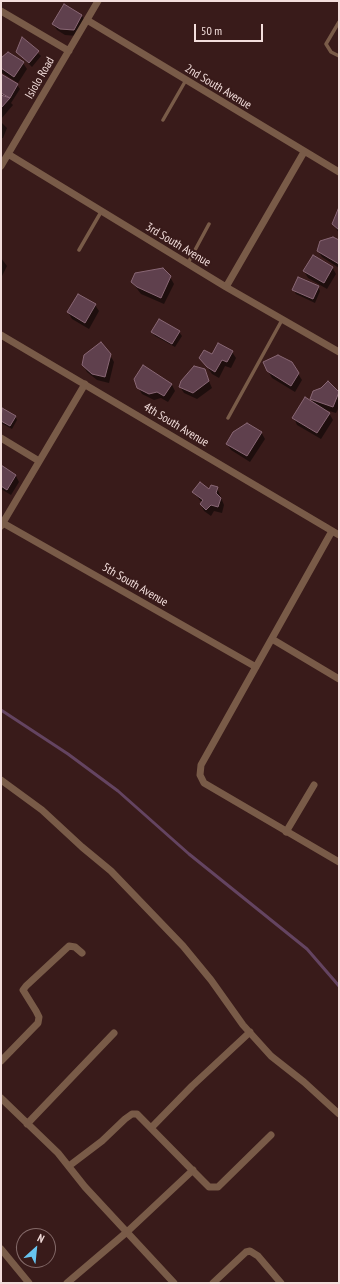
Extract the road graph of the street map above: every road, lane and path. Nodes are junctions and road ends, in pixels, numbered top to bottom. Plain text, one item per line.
1 (98, 1) edge
2 (1, 11) edge
3 (87, 20) junction
4 (339, 22) edge
5 (68, 51) junction
6 (339, 56) edge
7 (186, 80) junction
8 (163, 120) dead end
9 (304, 152) junction
10 (8, 154) junction
11 (1, 166) edge
12 (339, 172) edge
13 (101, 212) junction
14 (209, 224) dead end
15 (79, 250) dead end
16 (188, 263) junction
17 (226, 287) junction
18 (282, 319) junction
19 (1, 334) edge
20 (339, 352) edge
21 (85, 384) junction
22 (228, 418) dead end
23 (1, 438) edge
24 (39, 461) junction
25 (2, 524) edge
26 (332, 531) junction
27 (339, 535) edge
28 (272, 639) junction
29 (256, 667) junction
30 (339, 679) edge
31 (1, 780) edge
32 (314, 784) dead end
33 (287, 832) junction
34 (339, 862) edge
35 (82, 953) dead end
36 (250, 1032) junction
37 (114, 1033) dead end
38 (1, 1061) edge
39 (1, 1098) edge
40 (339, 1114) edge
41 (27, 1124) junction
42 (152, 1128) junction
43 (271, 1135) dead end
44 (69, 1166) junction
45 (192, 1170) junction
46 (128, 1231) junction
47 (1, 1249) edge
48 (29, 1283) edge
49 (67, 1283) edge
50 (174, 1283) edge
51 (213, 1283) edge
52 (281, 1283) edge

1 - 3 street, Isiolo Road
2 - 5 street
3 - 5 street, Isiolo Road
3 - 7 street, 2nd South Avenue
4 - 6 lane
5 - 10 street, Isiolo Road
7 - 8 lane
7 - 9 street, 2nd South Avenue
9 - 12 street, 2nd South Avenue
9 - 17 street
10 - 11 street, Isiolo Road
10 - 13 street, 3rd South Avenue
13 - 15 lane
13 - 16 street, 3rd South Avenue
14 - 16 lane
16 - 17 street, 3rd South Avenue
17 - 18 street, 3rd South Avenue
18 - 20 street, 3rd South Avenue
18 - 22 lane
19 - 21 street, 4th South Avenue
21 - 24 street
21 - 26 street, 4th South Avenue
23 - 24 street
24 - 25 street
25 - 29 street, 5th South Avenue
26 - 27 street, 4th South Avenue
26 - 28 street
28 - 29 street
28 - 30 street
29 - 33 street
31 - 36 street
32 - 33 street
33 - 34 street
35 - 38 street
36 - 40 street
36 - 42 street
37 - 41 street
39 - 41 street
41 - 44 street
42 - 44 street
42 - 45 street
43 - 45 street
44 - 46 street
45 - 46 street
46 - 49 street
46 - 50 street
47 - 48 street
51 - 52 street

